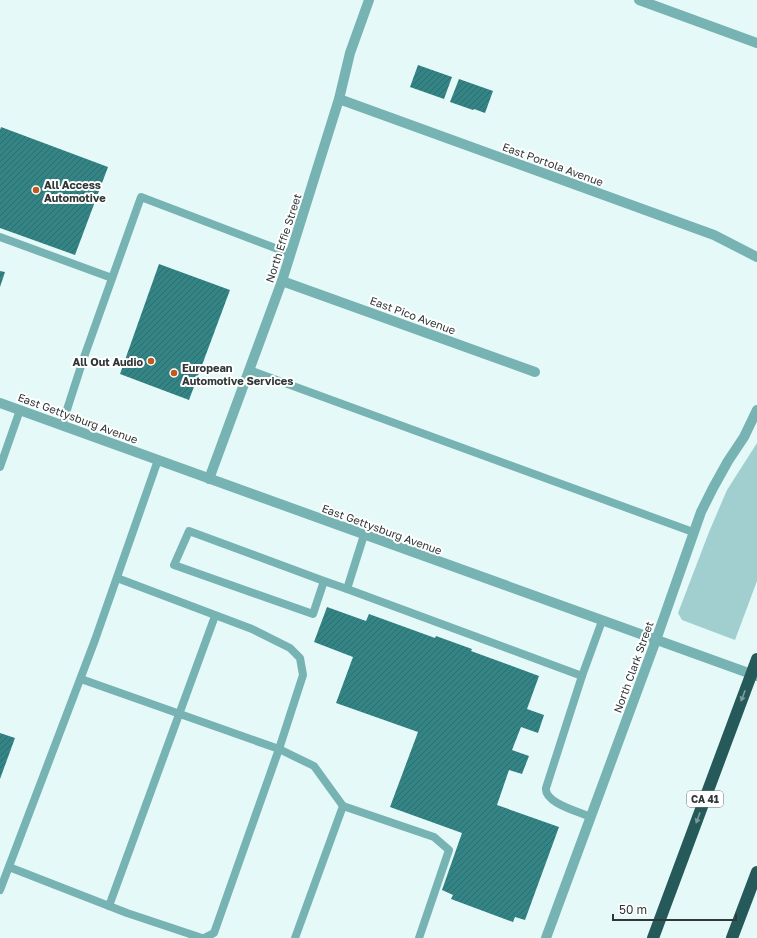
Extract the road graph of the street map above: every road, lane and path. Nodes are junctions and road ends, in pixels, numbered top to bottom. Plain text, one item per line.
1 (369, 0) edge
2 (639, 0) edge
3 (757, 43) edge
4 (339, 99) junction
5 (0, 237) edge
6 (291, 254) junction
7 (757, 257) edge
8 (112, 278) junction
9 (282, 281) junction
10 (250, 370) junction
11 (535, 372) dead end
12 (0, 403) edge
13 (20, 410) junction
14 (757, 410) edge
15 (62, 425) junction
16 (158, 460) junction
17 (1, 463) edge
18 (209, 479) junction
19 (693, 532) junction
20 (364, 535) junction
21 (117, 578) junction
22 (324, 581) junction
23 (347, 589) junction
24 (216, 616) junction
25 (602, 621) junction
26 (656, 640) junction
27 (757, 659) edge
28 (582, 676) junction
29 (757, 676) edge
30 (80, 679) junction
31 (179, 714) junction
32 (279, 749) junction
33 (343, 806) junction
34 (591, 817) junction
35 (9, 867) junction
36 (757, 872) edge
37 (0, 890) edge
38 (109, 906) junction
39 (203, 938) edge
40 (295, 938) edge
41 (419, 938) edge
42 (546, 938) edge
43 (653, 938) edge
44 (732, 938) edge

1 - 4 street, North Effie Street
2 - 3 street
4 - 6 street, North Effie Street
4 - 7 street, East Portola Avenue
5 - 8 lane
6 - 8 lane
6 - 9 street, North Effie Street
8 - 15 lane
9 - 10 street, North Effie Street
9 - 11 street, East Pico Avenue
10 - 18 street, North Effie Street
10 - 19 lane
12 - 13 street, East Gettysburg Avenue
13 - 15 street, East Gettysburg Avenue
13 - 17 lane
14 - 19 street, North Clark Street
15 - 16 street, East Gettysburg Avenue
16 - 18 street, East Gettysburg Avenue
16 - 21 lane
18 - 20 street, East Gettysburg Avenue
19 - 26 street, North Clark Street
20 - 23 lane
20 - 25 street, East Gettysburg Avenue
21 - 24 lane
21 - 30 lane
22 - 22 lane
22 - 23 lane
23 - 28 lane
24 - 31 lane
24 - 32 lane
25 - 26 street, East Gettysburg Avenue
25 - 28 lane
26 - 29 street, East Gettysburg Avenue
26 - 34 street, North Clark Street
27 -> 43 highway, CA 41
28 - 34 lane
30 - 31 lane
30 - 35 lane
31 - 32 lane
31 - 38 lane
32 - 33 lane
32 - 39 lane
33 - 40 lane
33 - 41 lane
34 - 42 street, North Clark Street
35 - 37 lane
35 - 38 lane
36 - 44 highway
38 - 39 lane

